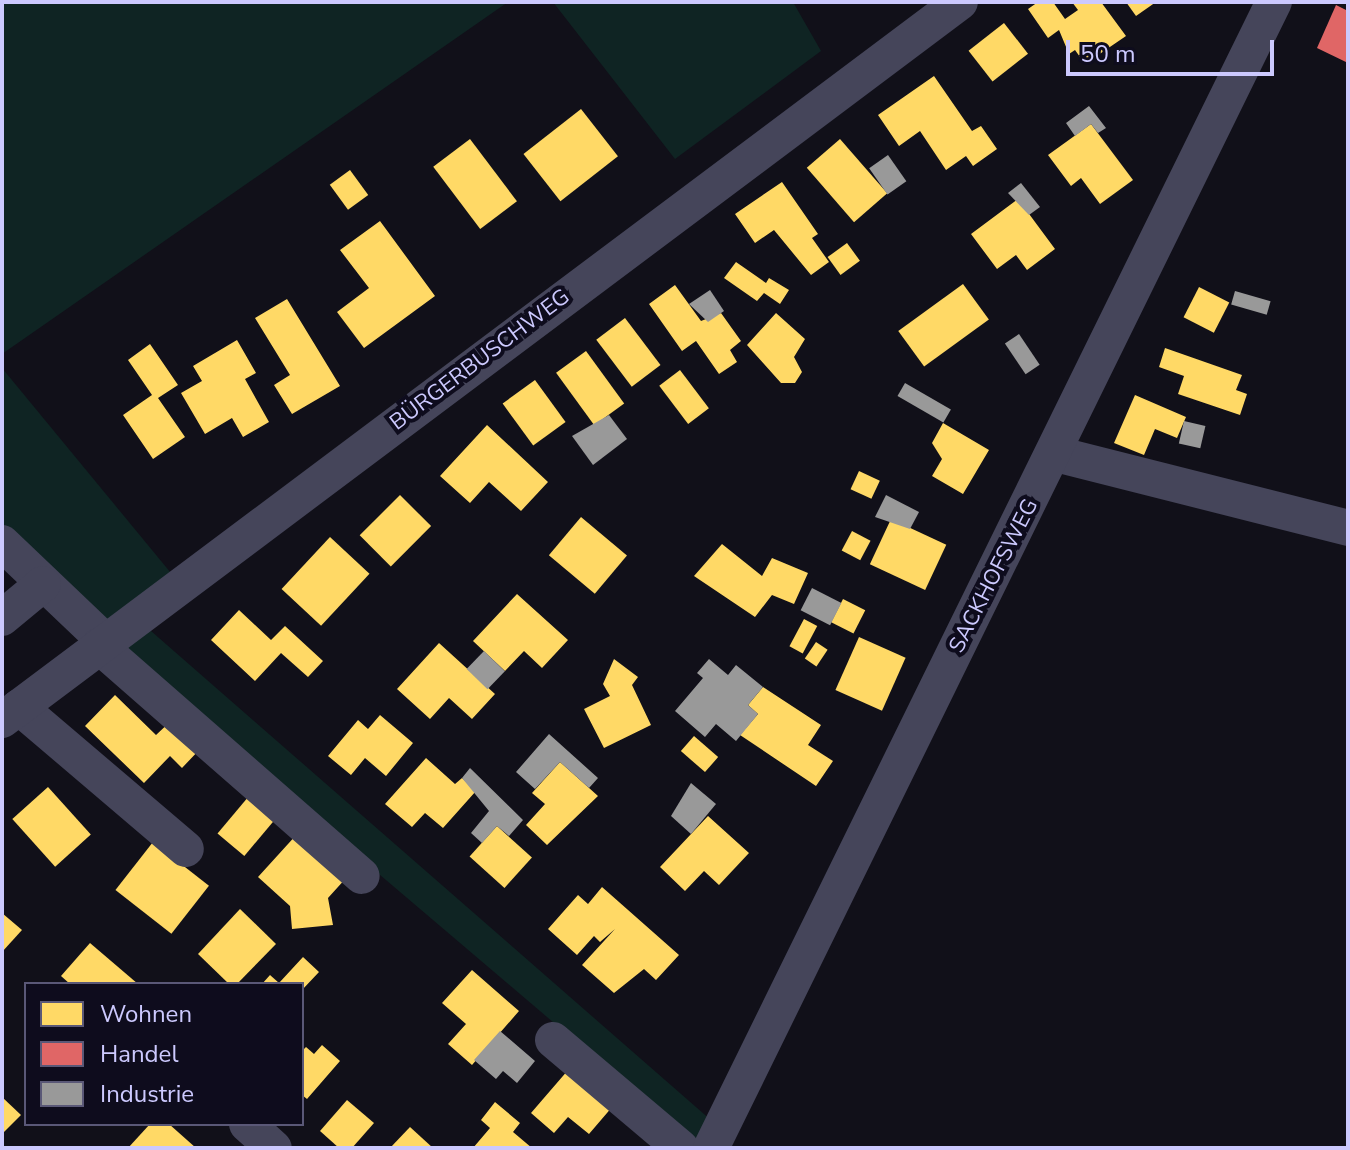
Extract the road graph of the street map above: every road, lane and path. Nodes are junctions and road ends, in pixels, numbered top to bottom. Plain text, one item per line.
1 (960, 2) edge
2 (1274, 2) edge
3 (1056, 454) junction
4 (1348, 528) edge
5 (2, 543) edge
6 (43, 584) junction
7 (2, 618) edge
8 (102, 643) junction
9 (10, 714) edge
10 (186, 849) dead end
11 (362, 876) dead end
12 (553, 1040) dead end
13 (249, 1126) edge
14 (274, 1148) edge
15 (681, 1148) edge
16 (711, 1148) edge

1 - 8 street, BÜRGERBUSCHWEG
2 - 3 street, SACKHOFSWEG
3 - 4 street
3 - 16 street, SACKHOFSWEG
5 - 6 street
6 - 7 street
6 - 8 street
8 - 9 street, BÜRGERBUSCHWEG
8 - 11 street
9 - 10 street
12 - 15 street
13 - 14 street

